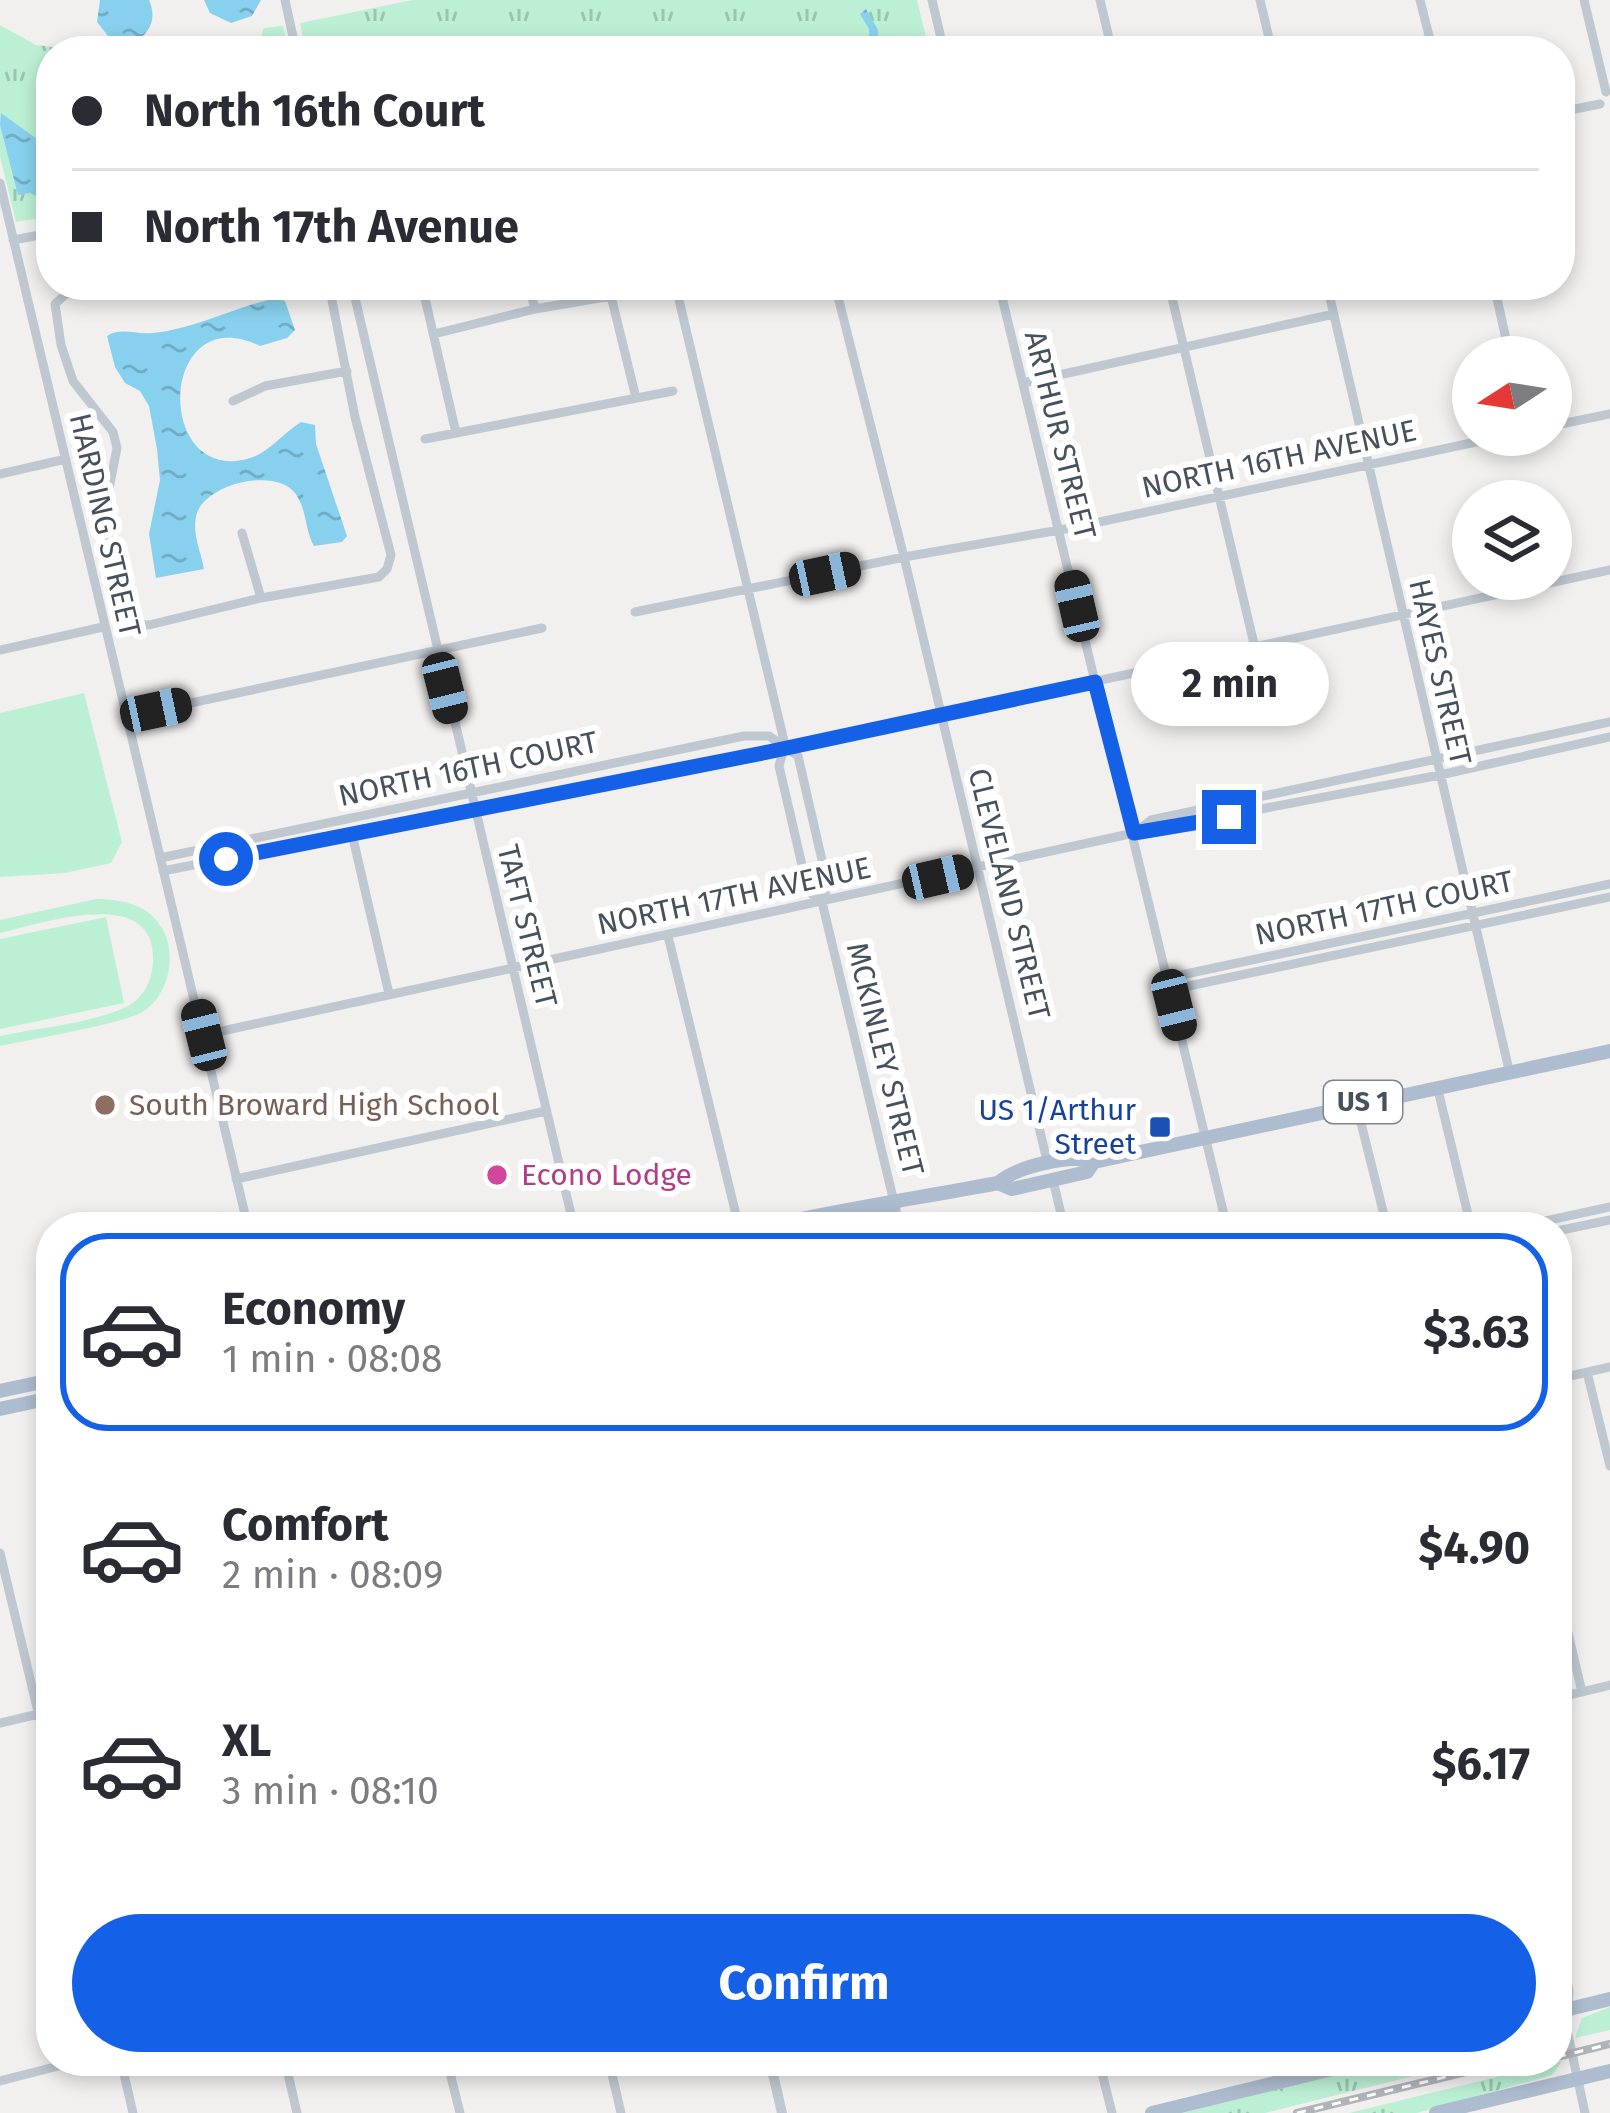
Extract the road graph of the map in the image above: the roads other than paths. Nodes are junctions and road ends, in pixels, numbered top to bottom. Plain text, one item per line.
1 (285, 0) edge
2 (932, 0) edge
3 (1100, 0) edge
4 (1260, 0) edge
5 (1420, 0) edge
6 (1584, 0) edge
7 (293, 36) edge
8 (940, 36) edge
9 (1108, 36) edge
10 (1268, 36) edge
11 (1429, 36) edge
12 (1608, 92) edge
13 (1605, 107) edge
14 (1575, 110) edge
15 (0, 183) edge
16 (36, 236) edge
17 (13, 240) junction
18 (59, 300) edge
19 (332, 300) edge
20 (355, 300) edge
21 (426, 300) edge
22 (533, 300) edge
23 (561, 300) edge
24 (615, 300) edge
25 (679, 300) edge
26 (839, 300) edge
27 (1003, 300) edge
28 (1173, 300) edge
29 (1331, 300) edge
30 (1497, 300) edge
31 (535, 308) junction
32 (1334, 314) junction
33 (434, 334) junction
34 (1505, 336) edge
35 (1184, 347) junction
36 (347, 371) junction
37 (1023, 383) junction
38 (673, 392) dead end
39 (636, 398) junction
40 (233, 401) dead end
41 (1610, 414) edge
42 (1572, 422) edge
43 (456, 433) junction
44 (424, 439) dead end
45 (1452, 447) edge
46 (66, 459) junction
47 (1366, 464) junction
48 (0, 473) edge
49 (1219, 496) junction
50 (1059, 530) junction
51 (242, 533) dead end
52 (904, 557) junction
53 (1610, 570) edge
54 (748, 590) junction
55 (261, 598) junction
56 (635, 612) dead end
57 (1401, 616) junction
58 (103, 627) junction
59 (542, 628) dead end
60 (1255, 648) junction
61 (0, 650) edge
62 (436, 653) junction
63 (1095, 682) junction
64 (778, 715) junction
65 (941, 715) junction
66 (125, 717) junction
67 (1610, 722) edge
68 (756, 735) junction
69 (1610, 736) edge
70 (785, 746) junction
71 (1436, 761) junction
72 (1440, 775) junction
73 (470, 793) junction
74 (474, 808) junction
75 (1134, 833) junction
76 (352, 834) junction
77 (160, 858) junction
78 (978, 868) junction
79 (163, 871) junction
80 (1610, 884) edge
81 (1610, 897) edge
82 (822, 902) junction
83 (1473, 920) junction
84 (668, 936) junction
85 (511, 969) junction
86 (1169, 984) junction
87 (389, 994) junction
88 (204, 1035) junction
89 (1610, 1051) edge
90 (1509, 1070) junction
91 (1437, 1086) junction
92 (1356, 1103) junction
93 (546, 1111) junction
94 (1205, 1137) junction
95 (1051, 1172) junction
96 (236, 1179) junction
97 (895, 1204) junction
98 (1610, 1207) edge
99 (244, 1212) edge
100 (570, 1212) edge
101 (735, 1212) edge
102 (828, 1212) edge
103 (885, 1212) edge
104 (897, 1212) edge
105 (1060, 1212) edge
106 (1223, 1212) edge
107 (1383, 1212) edge
108 (1467, 1212) edge
109 (1572, 1215) edge
110 (1610, 1220) edge
111 (1572, 1228) edge
112 (1610, 1367) edge
113 (1587, 1372) junction
114 (1572, 1376) edge
115 (36, 1383) edge
116 (0, 1391) edge
117 (36, 1401) edge
118 (0, 1409) edge
119 (1610, 1466) edge
120 (0, 1553) edge
121 (1572, 1650) edge
122 (36, 1681) edge
123 (1610, 1685) edge
124 (1582, 1692) junction
125 (1572, 1694) edge
126 (36, 1715) edge
127 (0, 1723) edge
128 (1610, 1999) edge
129 (1572, 2009) edge
130 (1572, 2058) edge
131 (36, 2072) edge
132 (1610, 2072) edge
133 (124, 2076) edge
134 (288, 2076) edge
135 (451, 2076) edge
136 (612, 2076) edge
137 (773, 2076) edge
138 (1103, 2076) edge
139 (1304, 2076) edge
140 (1576, 2080) junction
141 (0, 2081) edge
142 (133, 2113) edge
143 (297, 2113) edge
144 (460, 2113) edge
145 (621, 2113) edge
146 (782, 2113) edge
147 (1112, 2113) edge
148 (1152, 2113) edge
149 (1436, 2113) edge
150 (1585, 2113) edge

1 - 7 street
2 - 8 street
3 - 9 street
4 - 10 street
5 - 11 street
6 - 12 street
12 - 13 street
13 - 14 street
15 - 17 street, HARDING STREET
16 - 17 street
17 - 46 street, HARDING STREET
18 - 55 street
19 - 36 street
20 - 62 street, TAFT STREET
21 - 33 street
22 - 31 street
23 - 31 street
24 - 39 street
25 - 54 street, MCKINLEY STREET
26 - 52 street, CLEVELAND STREET
27 - 37 street, ARTHUR STREET
28 - 35 street
29 - 32 street, HAYES STREET
30 - 34 street
31 - 33 street
32 - 35 street
32 - 47 street, HAYES STREET
33 - 43 street
35 - 37 street
35 - 49 street
36 - 40 street
36 - 55 street
37 - 50 street, ARTHUR STREET
38 - 39 street
39 - 43 street
41 - 42 street
43 - 44 street
45 - 47 street, NORTH 16TH AVENUE
46 - 48 street
46 - 58 street, HARDING STREET
47 - 49 street, NORTH 16TH AVENUE
47 - 57 street, HAYES STREET
49 - 50 street, NORTH 16TH AVENUE
49 - 60 street
50 - 52 street, NORTH 16TH AVENUE
50 - 63 street, ARTHUR STREET
51 - 55 street
52 - 54 street, NORTH 16TH AVENUE
52 - 65 street, CLEVELAND STREET
53 - 57 street, NORTH 16TH COURT
54 - 56 street, NORTH 16TH AVENUE
54 - 64 street, MCKINLEY STREET
57 - 60 street, NORTH 16TH COURT
57 - 71 street, HAYES STREET
58 - 61 street
58 - 66 street, HARDING STREET
59 - 62 street
60 - 63 street, NORTH 16TH COURT
62 - 66 street
62 - 73 street, TAFT STREET
63 - 65 street, NORTH 16TH COURT
63 - 75 street, ARTHUR STREET
64 - 68 street
64 - 70 street, MCKINLEY STREET
65 - 70 street, NORTH 16TH COURT
65 - 78 street, CLEVELAND STREET
66 - 77 street, HARDING STREET
67 - 71 street, NORTH 17TH AVENUE
68 - 70 street
68 - 73 street, NORTH 16TH COURT
69 - 72 street, NORTH 17TH AVENUE
70 - 74 street, NORTH 16TH COURT
70 - 82 street, MCKINLEY STREET
70 - 82 street, MCKINLEY STREET
71 - 72 street, HAYES STREET
71 - 75 street, NORTH 17TH AVENUE
72 - 75 street, NORTH 17TH AVENUE
72 - 83 street, HAYES STREET
73 - 74 street, TAFT STREET
73 - 77 street, NORTH 16TH COURT
74 - 76 street, NORTH 16TH COURT
74 - 85 street, TAFT STREET
75 - 78 street, NORTH 17TH AVENUE
75 - 86 street, ARTHUR STREET
76 - 79 street, NORTH 16TH COURT
76 - 87 street
77 - 79 street, HARDING STREET
78 - 82 street, NORTH 17TH AVENUE
78 - 95 street, CLEVELAND STREET
79 - 88 street, HARDING STREET
80 - 83 street, NORTH 17TH COURT
81 - 83 street, NORTH 17TH COURT
82 - 84 street, NORTH 17TH AVENUE
82 - 97 street, MCKINLEY STREET
83 - 86 street, NORTH 17TH COURT
83 - 90 street, HAYES STREET
84 - 85 street, NORTH 17TH AVENUE
84 - 101 street
85 - 87 street, NORTH 17TH AVENUE
85 - 93 street, TAFT STREET
86 - 94 street, ARTHUR STREET
87 - 88 street, NORTH 17TH AVENUE
88 - 96 street, HARDING STREET
89 - 90 main road, US 1
90 - 91 main road, US 1
91 - 92 main road, US 1
91 - 108 street
92 - 94 main road, US 1
92 - 107 street
93 - 96 street
93 - 100 street, TAFT STREET
94 - 95 main road, US 1
94 - 106 street, ARTHUR STREET
95 - 97 main road, US 1
95 - 105 street, CLEVELAND STREET
96 - 99 street, HARDING STREET
97 - 102 main road, US 1
97 - 103 main road, US 1
97 - 104 street, MCKINLEY STREET
98 - 109 street
110 - 111 street
112 - 113 street
113 - 114 street
113 - 119 street
115 - 116 main road
117 - 118 main road
120 - 122 street
121 - 124 street
123 - 124 street
124 - 125 street
126 - 127 street
128 - 129 main road
130 - 140 street
131 - 141 street
132 - 140 main road
133 - 142 street
134 - 143 street
135 - 144 street
136 - 145 street
137 - 146 street
138 - 147 street
139 - 148 main road
140 - 149 main road
140 - 150 street

